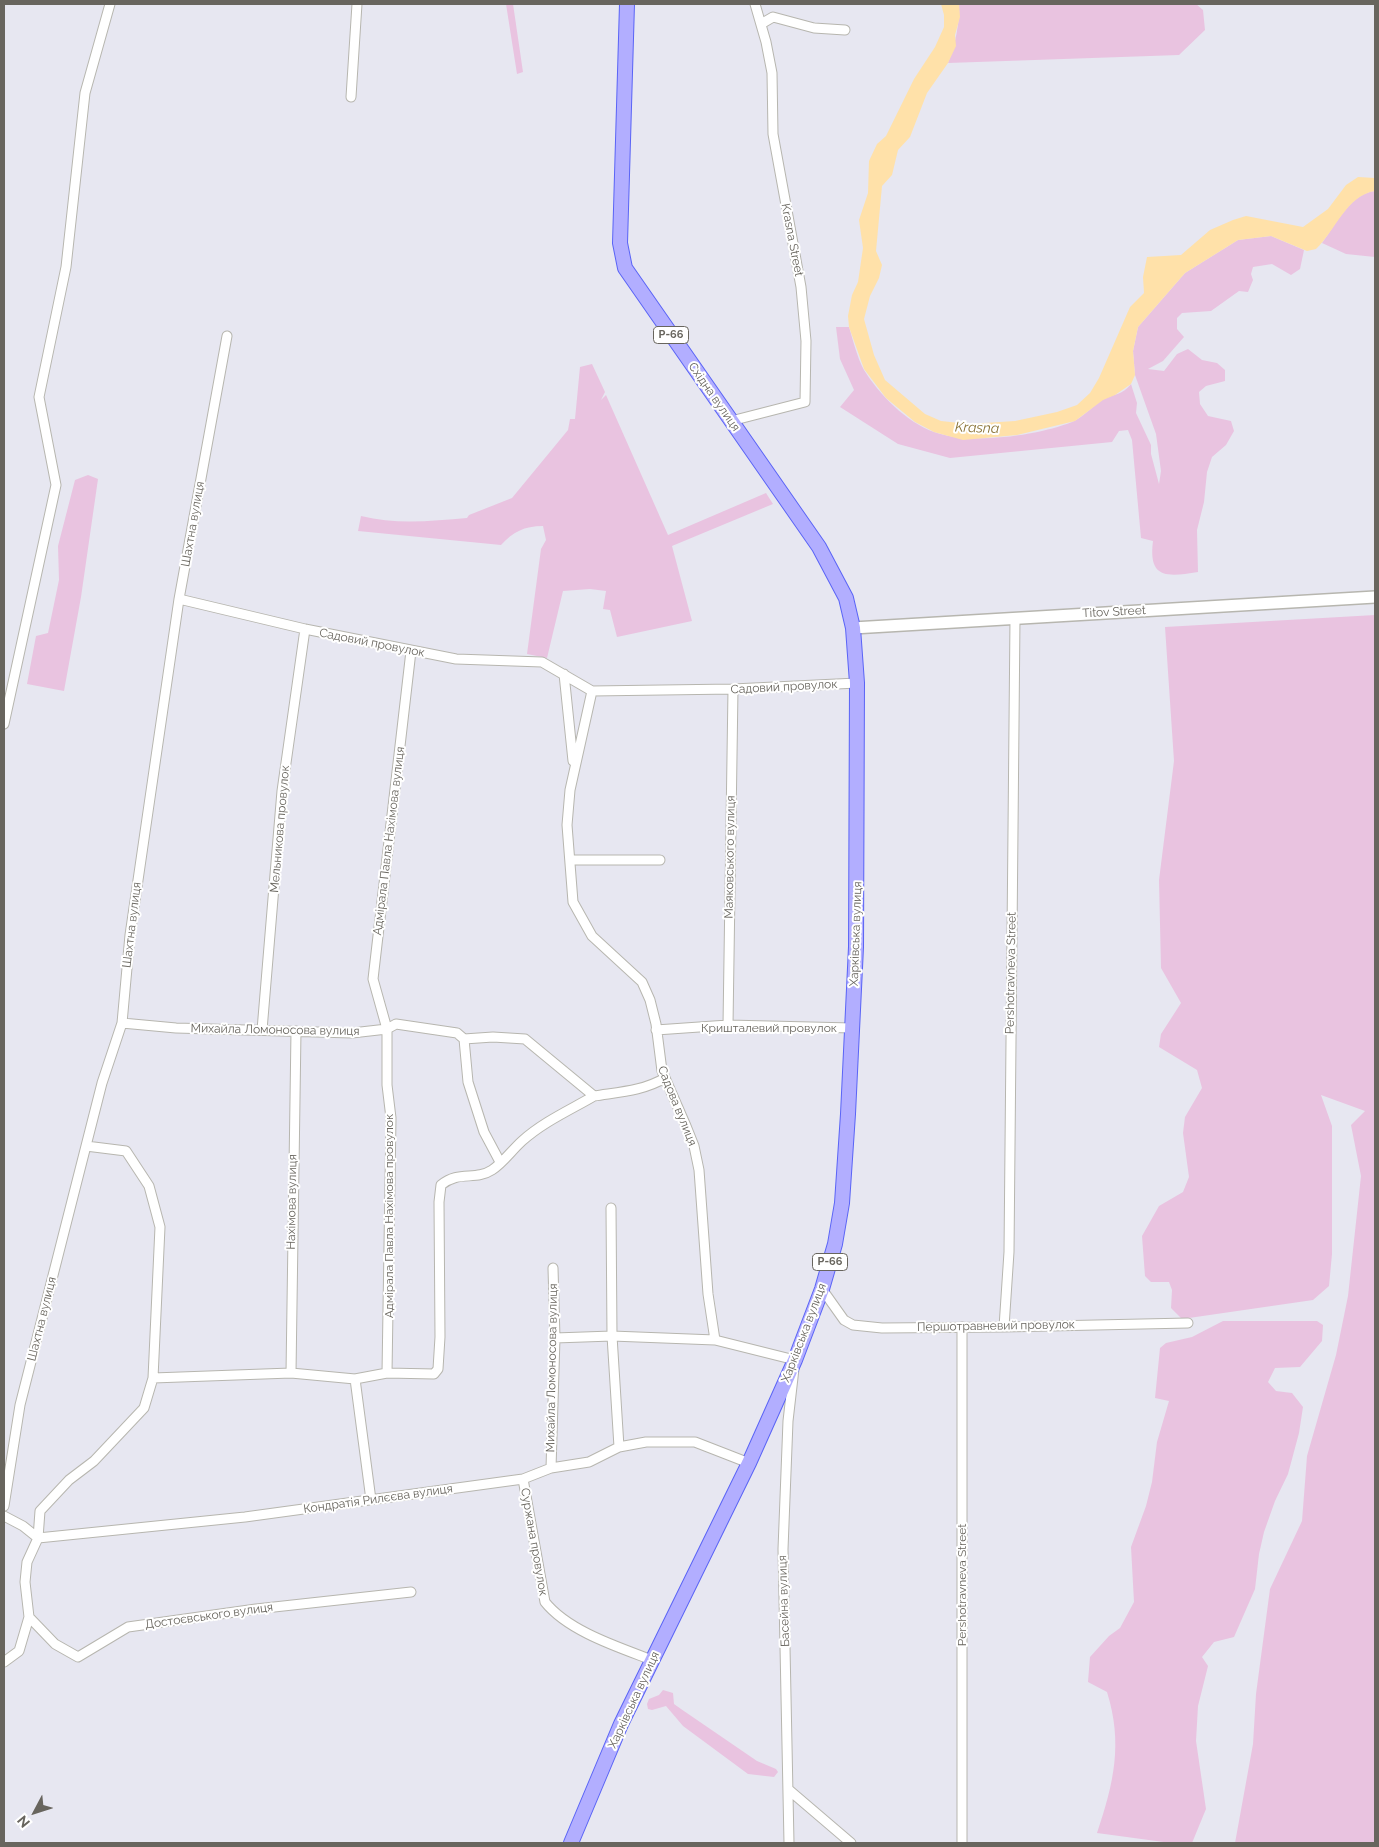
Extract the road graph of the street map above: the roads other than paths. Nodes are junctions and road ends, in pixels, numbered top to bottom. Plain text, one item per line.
1 (110, 4) edge
2 (358, 4) edge
3 (627, 4) edge
4 (754, 4) edge
5 (762, 24) junction
6 (845, 30) dead end
7 (351, 98) dead end
8 (226, 336) dead end
9 (731, 421) junction
10 (1375, 597) edge
11 (179, 599) junction
12 (1015, 618) junction
13 (853, 628) junction
14 (305, 629) junction
15 (412, 651) junction
16 (564, 674) junction
17 (857, 683) junction
18 (733, 690) junction
19 (592, 691) junction
20 (4, 724) edge
21 (574, 768) junction
22 (570, 860) junction
23 (660, 860) dead end
24 (122, 1023) junction
25 (728, 1025) junction
26 (852, 1028) junction
27 (387, 1029) junction
28 (262, 1030) junction
29 (656, 1030) junction
30 (296, 1031) junction
31 (460, 1036) junction
32 (665, 1078) junction
33 (594, 1096) junction
34 (86, 1146) junction
35 (500, 1162) junction
36 (611, 1208) dead end
37 (553, 1268) dead end
38 (822, 1289) junction
39 (1188, 1323) dead end
40 (962, 1327) junction
41 (1004, 1327) junction
42 (612, 1336) junction
43 (554, 1338) junction
44 (715, 1340) junction
45 (795, 1360) junction
46 (291, 1373) junction
47 (387, 1373) junction
48 (153, 1378) junction
49 (355, 1379) junction
50 (619, 1447) junction
51 (749, 1463) junction
52 (551, 1468) junction
53 (523, 1479) junction
54 (371, 1500) junction
55 (4, 1506) edge
56 (4, 1516) edge
57 (38, 1538) junction
58 (411, 1592) dead end
59 (29, 1617) junction
60 (652, 1660) junction
61 (4, 1662) edge
62 (789, 1790) junction
63 (571, 1843) edge
64 (790, 1843) edge
65 (851, 1843) edge
66 (962, 1843) edge

1 - 20 street
2 - 7 street
3 - 9 main road, Східна вулиця / Р-66
4 - 5 street, Krasna Street
5 - 6 street
5 - 9 street, Krasna Street
8 - 11 street, Шахтна вулиця
9 - 13 main road, Східна вулиця / Р-66
10 - 12 street, Titov Street
11 - 14 street, Садовий провулок
11 - 24 street, Шахтна вулиця
12 - 13 street, Titov Street
12 - 41 street, Pershotravneva Street
13 - 17 main road, Харківська вулиця / Р-66
14 - 15 street, Садовий провулок
14 - 28 street, Мельникова провулок
15 - 16 street, Садовий провулок
15 - 27 street, Адмірала Павла Нахімова вулиця
16 - 19 street, Садовий провулок
16 - 21 street
17 - 18 street, Садовий провулок
17 - 26 main road, Харківська вулиця / Р-66
18 - 19 street, Садовий провулок
18 - 25 street, Маяковського вулиця
19 - 21 street, Садова вулиця
21 - 22 street, Садова вулиця
22 - 23 street
22 - 29 street, Садова вулиця
24 - 28 street, Михайла Ломоносова вулиця
24 - 34 street, Шахтна вулиця
25 - 26 street, Кришталевий провулок
25 - 29 street, Кришталевий провулок
26 - 38 main road, Харківська вулиця / Р-66
27 - 30 street, Михайла Ломоносова вулиця
27 - 31 street, Михайла Ломоносова вулиця
27 - 47 street, Адмірала Павла Нахімова провулок
28 - 30 street, Михайла Ломоносова вулиця
29 - 32 street, Садова вулиця
30 - 46 street, Нахімова вулиця
31 - 33 street, Михайла Ломоносова вулиця
31 - 35 street
32 - 33 street
32 - 44 street, Садова вулиця
33 - 35 street
34 - 48 street
34 - 55 street, Шахтна вулиця
35 - 47 street
36 - 42 street
37 - 43 street, Михайла Ломоносова вулиця
38 - 40 street, Першотравневий провулок
38 - 45 main road, Харківська вулиця / Р-66
39 - 41 street, Першотравневий провулок
40 - 41 street, Першотравневий провулок
40 - 66 street, Pershotravneva Street
42 - 43 street
42 - 44 street
42 - 50 street
43 - 52 street, Михайла Ломоносова вулиця
44 - 45 street
45 - 51 main road, Харківська вулиця / Р-66
45 - 62 street, Басейна вулиця
46 - 48 street
46 - 49 street
47 - 49 street
48 - 57 street
49 - 54 street
50 - 51 street, Кондратія Рилєєва вулиця
50 - 52 street, Кондратія Рилєєва вулиця
51 - 60 main road, Харківська вулиця / Р-66
52 - 53 street, Кондратія Рилєєва вулиця
53 - 54 street, Кондратія Рилєєва вулиця
53 - 60 street, Суржана провулок
54 - 57 street, Кондратія Рилєєва вулиця
56 - 57 street
57 - 59 street
58 - 59 street, Достоєвського вулиця
59 - 61 street
60 - 63 main road, Харківська вулиця / Р-66
62 - 64 street, Басейна вулиця
62 - 65 street

